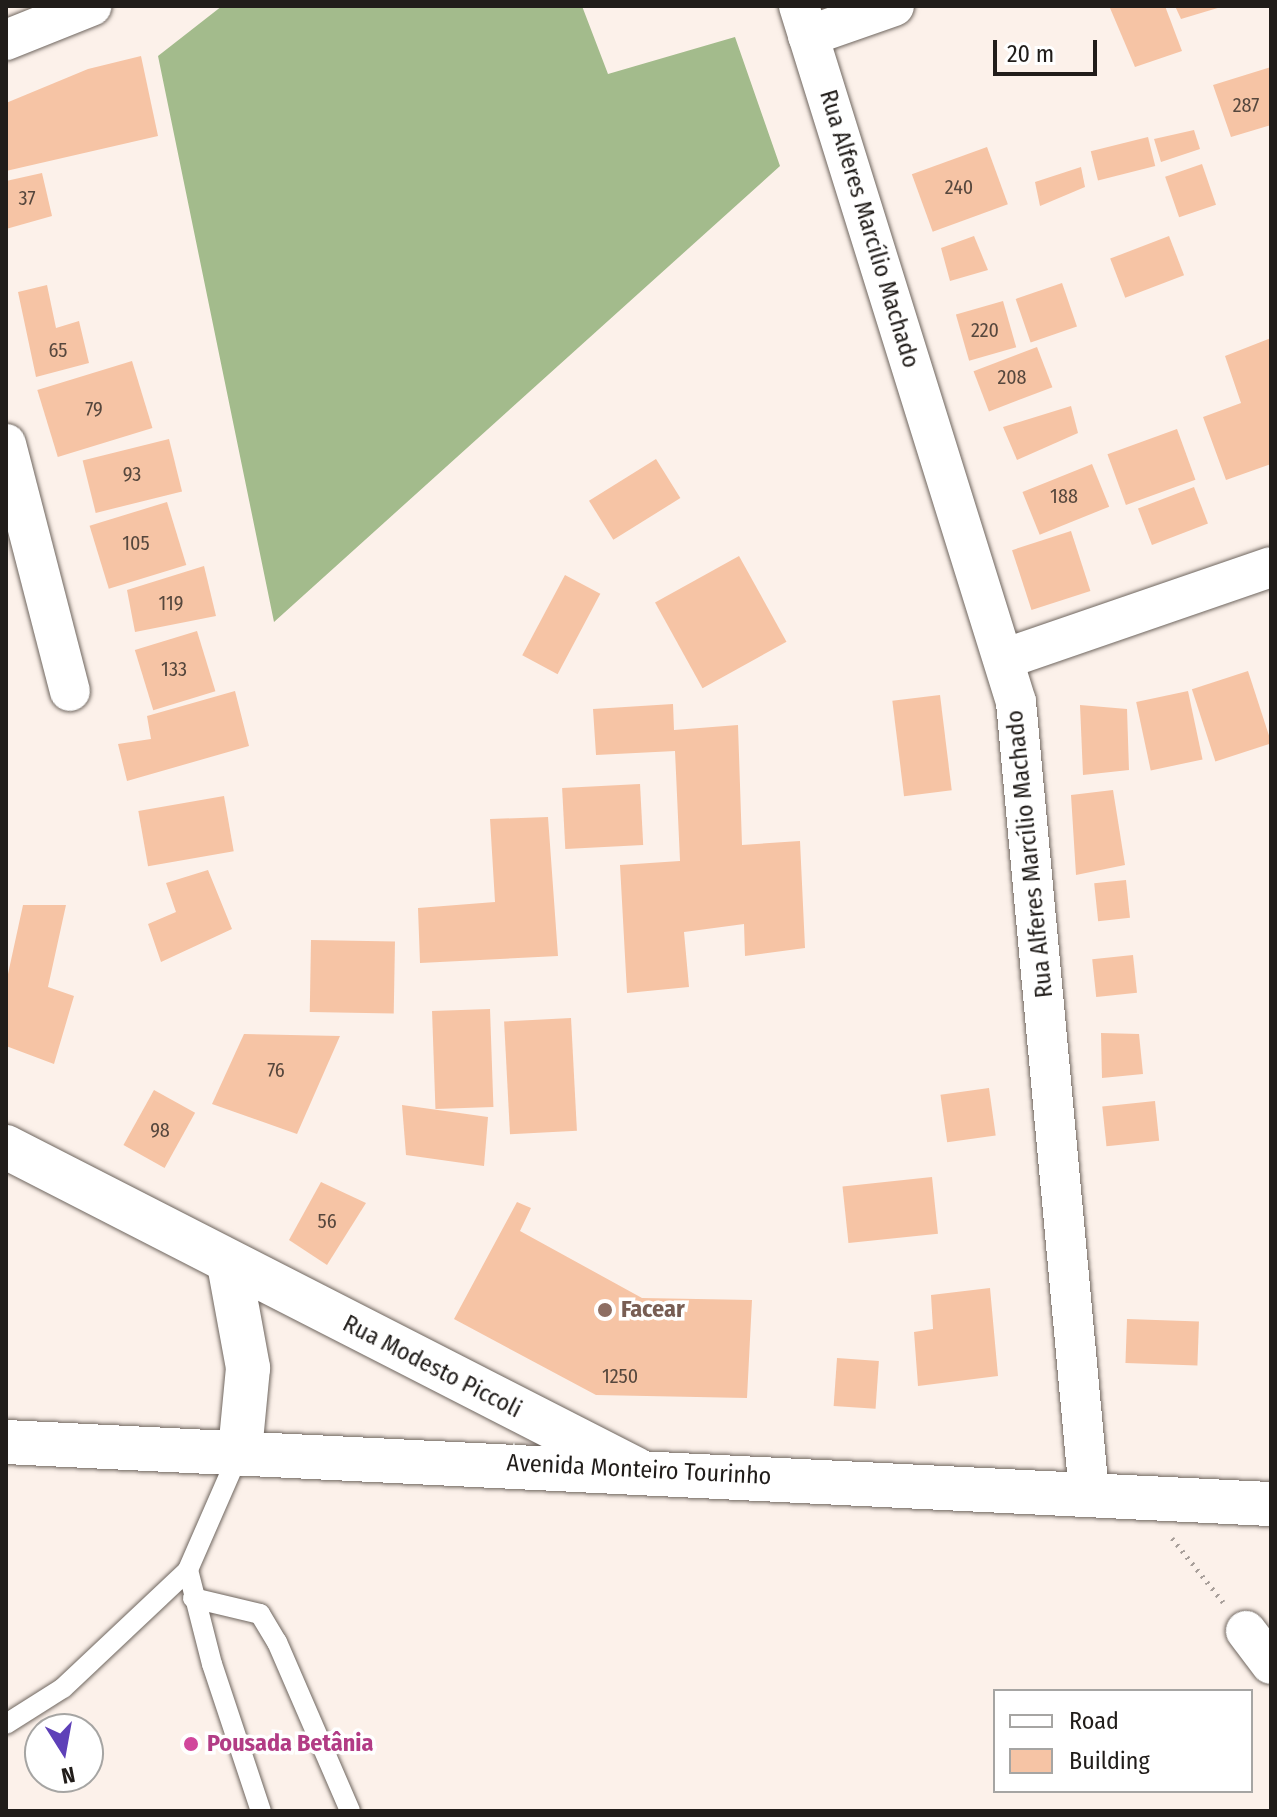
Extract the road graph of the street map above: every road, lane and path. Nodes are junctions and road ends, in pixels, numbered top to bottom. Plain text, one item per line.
1 (91, 6) edge
2 (894, 6) edge
3 (803, 21) edge
4 (6, 40) edge
5 (6, 444) edge
6 (1271, 567) edge
7 (1004, 659) junction
8 (70, 691) dead end
9 (6, 1147) edge
10 (229, 1264) junction
11 (6, 1442) edge
12 (240, 1451) junction
13 (635, 1469) junction
14 (1089, 1493) junction
15 (1139, 1496) junction
16 (1271, 1504) edge
17 (188, 1570) junction
18 (193, 1598) junction
19 (1246, 1631) joint
20 (1271, 1664) edge
21 (6, 1724) edge
22 (261, 1811) edge
23 (350, 1811) edge

1 - 4 street
2 - 3 street
3 - 7 street, Rua Alferes Marcílio Machado
5 - 8 street
6 - 7 street
7 - 14 street, Rua Alferes Marcílio Machado
9 - 10 main road, Rua Modesto Piccoli
10 - 12 main road
10 - 13 main road, Rua Modesto Piccoli
11 - 12 main road, Avenida Monteiro Tourinho
12 - 13 main road, Avenida Monteiro Tourinho
12 - 17 lane
13 - 14 main road, Avenida Monteiro Tourinho
14 - 15 main road, Avenida Monteiro Tourinho
15 - 16 main road, Avenida Monteiro Tourinho
15 - 19 path
17 - 18 lane
17 - 21 lane
18 - 22 lane
18 - 23 lane
19 - 20 street

